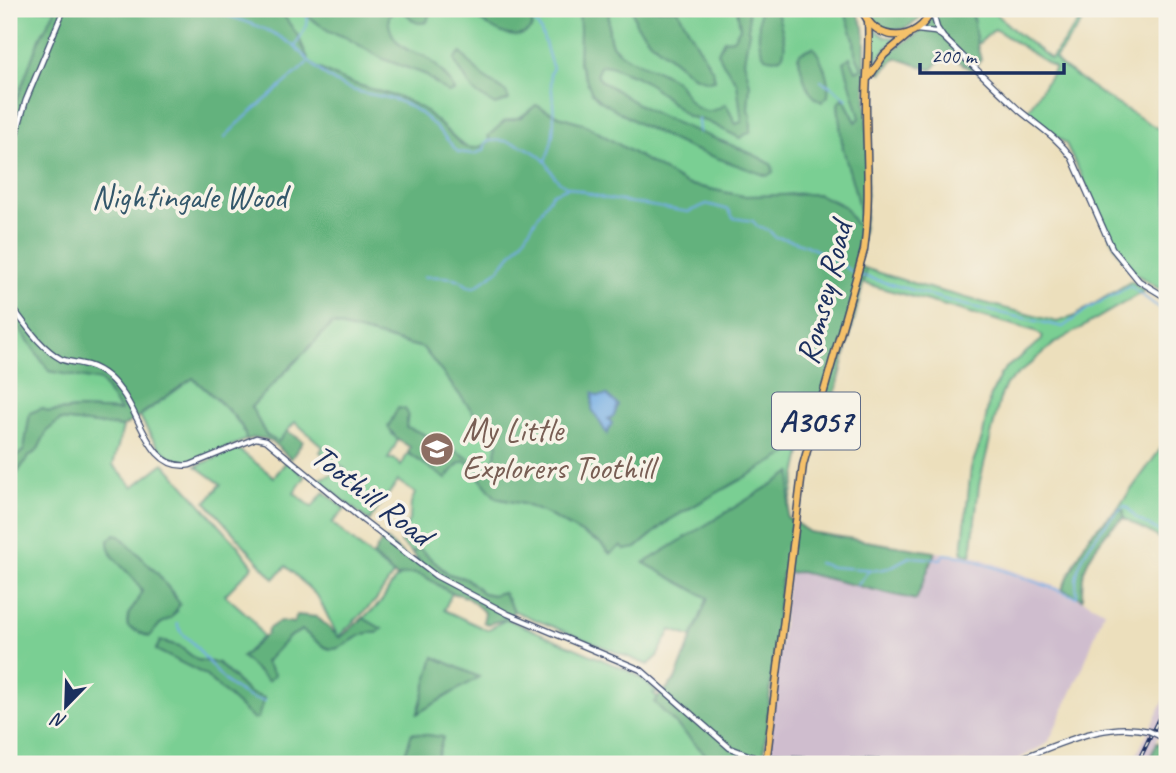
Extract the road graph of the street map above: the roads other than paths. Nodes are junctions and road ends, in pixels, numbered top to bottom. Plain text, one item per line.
1 (64, 9) edge
2 (862, 9) edge
3 (932, 9) edge
4 (868, 21) junction
5 (917, 30) junction
6 (910, 33) junction
7 (943, 37) junction
8 (867, 80) junction
9 (9, 180) edge
10 (1167, 298) edge
11 (9, 303) edge
12 (1166, 738) edge
13 (740, 753) junction
14 (767, 761) edge
15 (747, 764) edge
16 (962, 764) edge
17 (1003, 764) edge

1 - 9 street
2 - 4 main road
3 - 5 main road
3 - 7 street
4 - 6 main road
4 - 8 main road, Romsey Road / A3057
5 - 6 main road
5 - 7 street
6 - 8 main road
7 - 10 street
8 - 14 main road, Romsey Road / A3057
11 - 13 street, Toothill Road
12 - 17 street, bridge
13 - 14 street, Toothill Road
13 - 15 street, Toothill Road
14 - 16 street, Toothill Road

